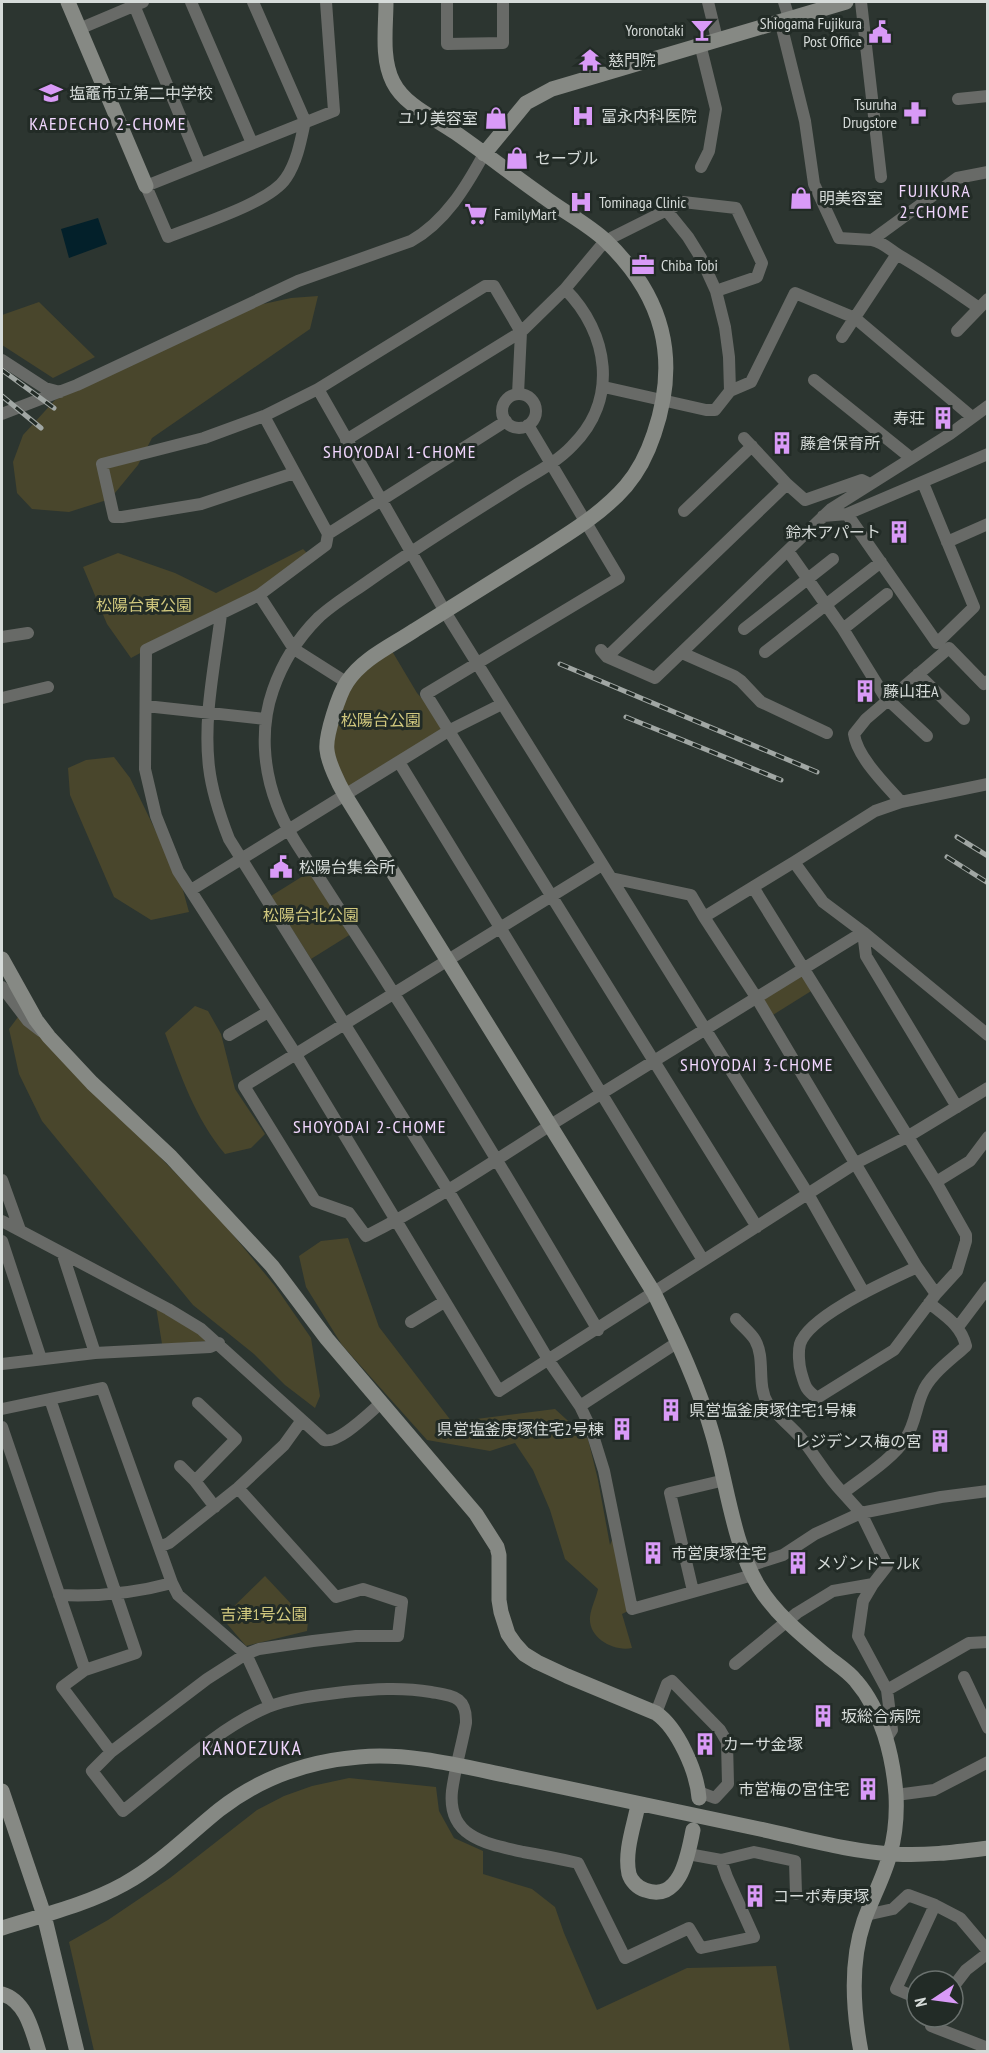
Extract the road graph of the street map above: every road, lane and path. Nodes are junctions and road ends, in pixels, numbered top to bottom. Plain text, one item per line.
1 (68, 2) edge
2 (191, 2) edge
3 (253, 2) edge
4 (326, 2) edge
5 (386, 2) edge
6 (447, 2) edge
7 (502, 2) edge
8 (708, 2) edge
9 (784, 2) edge
10 (846, 2) edge
11 (861, 2) edge
12 (138, 3) edge
13 (784, 19) junction
14 (79, 29) junction
15 (717, 39) junction
16 (700, 44) junction
17 (987, 96) edge
18 (958, 99) dead end
19 (305, 121) junction
20 (252, 143) junction
21 (484, 154) junction
22 (200, 164) junction
23 (701, 167) dead end
24 (987, 172) edge
25 (881, 177) dead end
26 (146, 186) junction
27 (667, 211) junction
28 (872, 240) junction
29 (606, 241) junction
30 (897, 254) junction
31 (565, 289) junction
32 (716, 291) junction
33 (987, 299) edge
34 (979, 308) junction
35 (855, 318) junction
36 (957, 331) dead end
37 (521, 332) junction
38 (842, 337) dead end
39 (2, 360) edge
40 (814, 380) dead end
41 (604, 387) junction
42 (318, 389) junction
43 (730, 391) junction
44 (60, 392) junction
45 (518, 394) junction
46 (663, 400) junction
47 (987, 406) edge
48 (2, 414) edge
49 (264, 416) junction
50 (972, 417) junction
51 (506, 421) junction
52 (528, 425) junction
53 (346, 440) junction
54 (987, 454) edge
55 (911, 458) junction
56 (552, 462) junction
57 (294, 473) junction
58 (787, 483) junction
59 (923, 483) junction
60 (869, 484) junction
61 (381, 499) junction
62 (684, 512) dead end
63 (847, 514) junction
64 (823, 516) junction
65 (585, 521) junction
66 (987, 524) edge
67 (328, 534) junction
68 (947, 542) junction
69 (412, 551) junction
70 (788, 551) junction
71 (833, 559) dead end
72 (881, 562) junction
73 (807, 578) junction
74 (887, 594) dead end
75 (259, 595) junction
76 (825, 604) junction
77 (445, 611) junction
78 (221, 614) junction
79 (744, 629) dead end
80 (843, 629) junction
81 (28, 633) dead end
82 (2, 638) edge
83 (294, 649) junction
84 (765, 652) dead end
85 (682, 653) junction
86 (477, 663) junction
87 (918, 674) junction
88 (987, 681) edge
89 (346, 682) junction
90 (48, 687) dead end
91 (2, 698) edge
92 (890, 699) junction
93 (502, 704) junction
94 (146, 706) junction
95 (209, 713) junction
96 (265, 719) junction
97 (964, 719) dead end
98 (450, 730) junction
99 (827, 733) dead end
100 (927, 736) dead end
101 (399, 762) junction
102 (987, 784) edge
103 (345, 795) junction
104 (901, 802) junction
105 (289, 831) junction
106 (241, 859) junction
107 (794, 862) junction
108 (602, 865) junction
109 (611, 878) junction
110 (753, 887) junction
111 (191, 890) junction
112 (551, 895) junction
113 (704, 917) junction
114 (501, 926) junction
115 (863, 932) junction
116 (2, 959) edge
117 (447, 959) junction
118 (804, 968) junction
119 (2, 987) edge
120 (394, 993) junction
121 (756, 997) junction
122 (268, 1012) junction
123 (344, 1024) junction
124 (705, 1029) junction
125 (229, 1035) dead end
126 (987, 1035) edge
127 (49, 1037) junction
128 (295, 1053) junction
129 (653, 1062) junction
130 (987, 1088) edge
131 (601, 1095) junction
132 (957, 1107) junction
133 (551, 1125) junction
134 (907, 1137) junction
135 (987, 1137) edge
136 (497, 1159) junction
137 (856, 1163) junction
138 (2, 1180) edge
139 (936, 1182) junction
140 (448, 1190) junction
141 (808, 1194) junction
142 (2, 1221) edge
143 (396, 1221) junction
144 (757, 1227) junction
145 (20, 1230) junction
146 (2, 1241) edge
147 (63, 1255) junction
148 (703, 1260) junction
149 (917, 1267) junction
150 (987, 1287) edge
151 (654, 1293) junction
152 (864, 1293) junction
153 (932, 1299) junction
154 (444, 1302) junction
155 (736, 1319) dead end
156 (411, 1322) dead end
157 (958, 1326) junction
158 (598, 1330) junction
159 (678, 1342) junction
160 (219, 1343) junction
161 (95, 1353) junction
162 (41, 1359) junction
163 (549, 1360) junction
164 (2, 1364) edge
165 (50, 1399) junction
166 (198, 1403) dead end
167 (381, 1403) junction
168 (580, 1406) junction
169 (2, 1409) edge
170 (302, 1420) junction
171 (2, 1427) edge
172 (180, 1466) dead end
173 (725, 1480) junction
174 (195, 1481) junction
175 (238, 1488) junction
176 (987, 1491) edge
177 (843, 1493) junction
178 (215, 1507) junction
179 (861, 1513) junction
180 (159, 1547) junction
181 (751, 1571) junction
182 (172, 1583) junction
183 (873, 1584) junction
184 (693, 1591) junction
185 (117, 1593) junction
186 (59, 1595) junction
187 (987, 1642) edge
188 (246, 1654) junction
189 (735, 1664) dead end
190 (85, 1670) junction
191 (964, 1677) dead end
192 (887, 1690) junction
193 (270, 1706) junction
194 (656, 1713) junction
195 (987, 1728) edge
196 (886, 1739) junction
197 (111, 1752) junction
198 (987, 1761) edge
199 (457, 1766) junction
200 (2, 1791) edge
201 (699, 1795) joint
202 (896, 1796) junction
203 (638, 1804) junction
204 (693, 1830) dead end
205 (987, 1848) edge
206 (688, 1854) junction
207 (890, 1854) junction
208 (721, 1860) junction
209 (796, 1894) dead end
210 (935, 1905) junction
211 (44, 1915) junction
212 (866, 1915) junction
213 (2, 1928) edge
214 (987, 1952) edge
215 (905, 1969) edge
216 (905, 1970) edge
217 (965, 1971) edge
218 (905, 1993) edge
219 (2, 1994) edge
220 (939, 2029) edge
221 (987, 2048) edge
222 (39, 2052) edge
223 (77, 2052) edge
224 (861, 2052) edge

1 - 14 street
2 - 20 street
3 - 19 street
4 - 19 street
5 - 21 street
6 - 7 street
8 - 15 street
9 - 13 street
10 - 13 street
11 - 25 street
12 - 14 street
12 - 22 street
13 - 15 street
13 - 28 street
14 - 26 street
15 - 16 street
16 - 21 street
16 - 23 street
17 - 18 street
19 - 20 street
19 - 26 street
20 - 22 street
21 - 29 street
21 - 44 street
22 - 26 street
24 - 28 street
27 - 29 street
27 - 32 street
27 - 32 street
28 - 30 street
29 - 31 street
29 - 46 street
30 - 34 street
30 - 35 street
31 - 37 street
31 - 41 street
32 - 43 street
33 - 34 street
34 - 36 street
35 - 38 street
35 - 43 street
35 - 50 street
37 - 42 street
37 - 45 street
37 - 53 street
39 - 44 street
40 - 55 street
41 - 46 street
41 - 56 street
42 - 49 street
42 - 53 street
43 - 46 street
44 - 48 street
45 - 51 street
45 - 52 street
46 - 65 street
47 - 50 street
49 - 57 street
49 - 57 street
50 - 55 street
51 - 52 street
51 - 61 street
52 - 56 street
53 - 61 street
54 - 59 street
55 - 60 street
56 - 65 street
56 - 69 street
57 - 67 street
58 - 60 street
58 - 62 street
58 - 85 street
59 - 63 street
59 - 68 street
60 - 64 street
61 - 67 street
61 - 69 street
63 - 64 street
63 - 72 street
64 - 70 street
65 - 77 street
65 - 86 street
66 - 68 street
67 - 75 street
68 - 72 street
69 - 77 street
69 - 83 street
70 - 73 street
70 - 85 street
71 - 73 street
72 - 76 street
73 - 76 street
73 - 79 street
74 - 80 street
75 - 78 street
75 - 83 street
76 - 80 street
76 - 84 street
77 - 86 street
77 - 89 street
78 - 94 street
78 - 95 street
80 - 92 street
81 - 82 street
83 - 89 street
83 - 96 street
85 - 99 street
86 - 93 street
86 - 98 street
87 - 88 street
87 - 92 street
87 - 97 street
89 - 103 street
90 - 91 street
92 - 100 street
92 - 104 street
93 - 98 street
93 - 108 street
94 - 95 street
94 - 111 street
95 - 96 street
95 - 106 street
96 - 105 street
98 - 101 street
98 - 112 street
101 - 103 street
101 - 114 street
102 - 104 street
103 - 105 street
103 - 117 street
104 - 107 street
105 - 106 street
105 - 120 street
106 - 111 street
106 - 123 street
107 - 110 street
107 - 115 street
108 - 109 street
108 - 112 street
109 - 113 street
109 - 124 street
110 - 113 street
110 - 118 street
111 - 122 street
112 - 114 street
112 - 129 street
113 - 121 street
114 - 117 street
114 - 131 street
115 - 118 street
115 - 126 street
115 - 132 street
116 - 127 street
117 - 120 street
117 - 133 street
118 - 121 street
118 - 134 street
119 - 127 street
120 - 123 street
120 - 136 street
121 - 124 street
121 - 137 street
122 - 125 street
122 - 128 street
123 - 128 street
123 - 140 street
124 - 129 street
124 - 141 street
127 - 167 street
128 - 143 street
128 - 143 street
129 - 131 street
129 - 144 street
130 - 132 street
131 - 133 street
131 - 148 street
132 - 134 street
133 - 136 street
133 - 151 street
134 - 137 street
134 - 139 street
135 - 139 street
136 - 140 street
136 - 158 street
137 - 141 street
137 - 149 street
138 - 145 street
139 - 153 street
140 - 143 street
140 - 163 street
141 - 144 street
141 - 152 street
142 - 145 street
143 - 154 street
144 - 148 street
145 - 147 street
146 - 162 street
147 - 160 street
147 - 161 street
148 - 151 street
149 - 152 street
149 - 153 street
150 - 157 street
151 - 158 street
151 - 159 street
152 - 153 street
153 - 157 street
154 - 156 street
154 - 163 street
155 - 177 street
157 - 177 street
158 - 163 street
159 - 168 street
159 - 173 street
160 - 161 street
160 - 170 street
161 - 162 street
162 - 164 street
163 - 168 street
165 - 169 street
165 - 180 street
165 - 185 street
166 - 174 street
167 - 170 street
167 - 194 street
168 - 184 street
170 - 175 street
171 - 186 street
172 - 174 street
173 - 181 street
173 - 184 street
174 - 178 street
175 - 178 street
175 - 188 street
176 - 179 street
177 - 179 street
178 - 180 street
179 - 181 street
179 - 183 street
180 - 182 street
181 - 184 street
181 - 196 street
182 - 185 street
182 - 188 street
183 - 189 street
183 - 192 street
185 - 186 street
185 - 190 street
186 - 190 street
187 - 192 street
188 - 193 street
188 - 197 street
190 - 197 street
191 - 195 street
192 - 196 street
193 - 197 street
193 - 199 street
194 - 201 street
194 - 201 street
196 - 202 street
198 - 202 street
199 - 203 street
199 - 208 street
199 - 211 street
200 - 211 street
202 - 207 street
203 - 206 street
203 - 207 street
204 - 206 street
205 - 207 street
206 - 208 street
207 - 212 street
208 - 209 street
210 - 212 street
210 - 214 street
210 - 215 street
211 - 213 street
211 - 223 street
212 - 224 street
214 - 217 street
216 - 218 street
219 - 222 street
220 - 221 street

